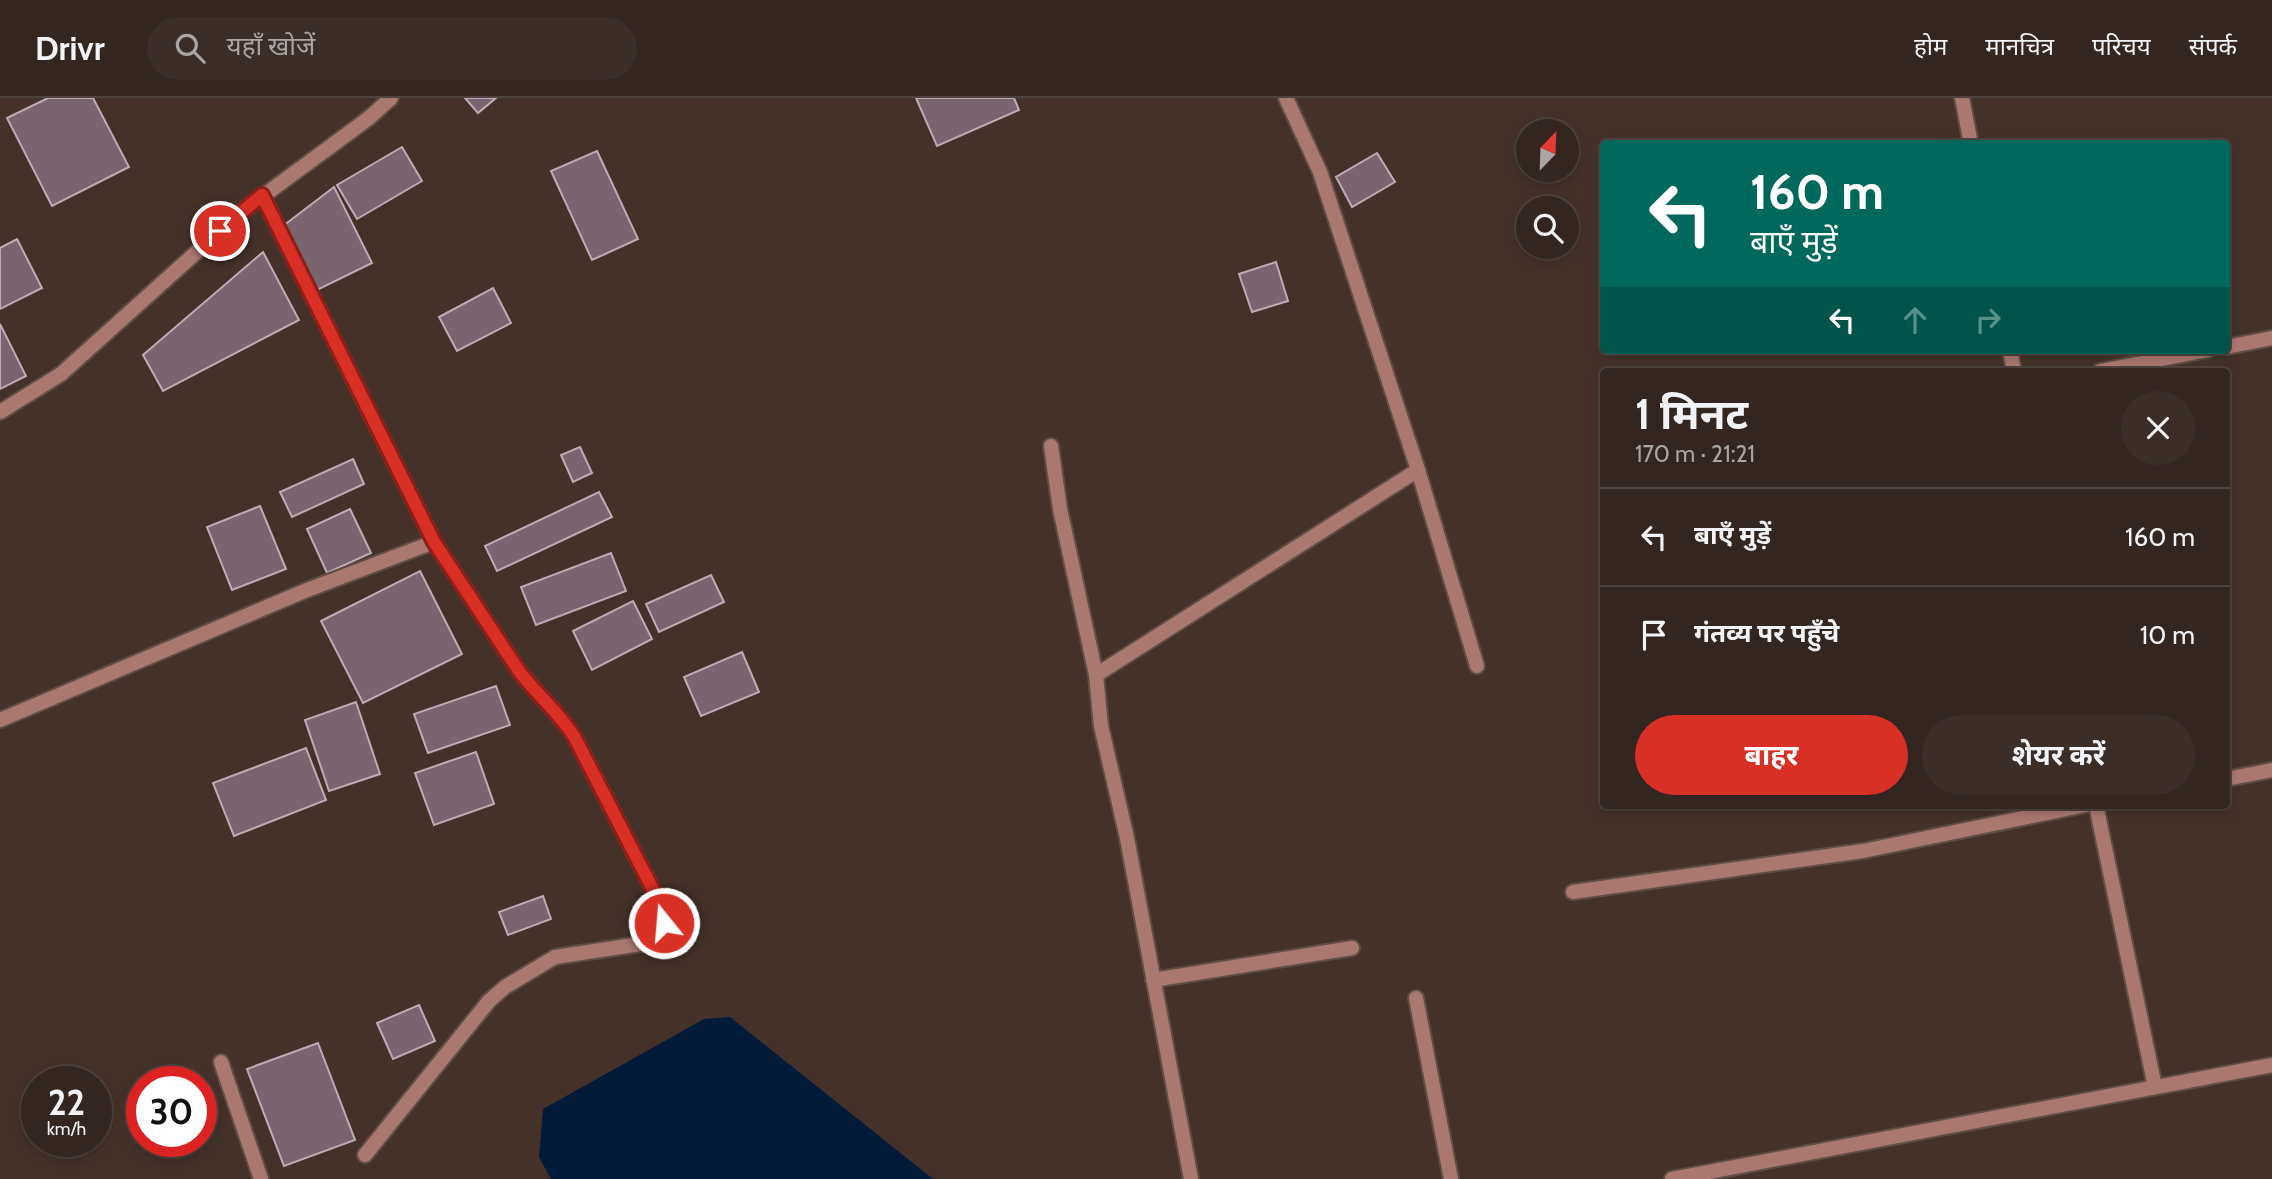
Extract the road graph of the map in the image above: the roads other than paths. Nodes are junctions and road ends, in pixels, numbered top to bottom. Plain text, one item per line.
1 (391, 98) edge
2 (1286, 98) edge
3 (1962, 98) edge
4 (1970, 140) edge
5 (262, 195) junction
6 (2272, 338) edge
7 (2230, 346) edge
8 (2187, 354) edge
9 (2115, 368) edge
10 (0, 412) edge
11 (1051, 446) dead end
12 (1418, 470) junction
13 (434, 542) junction
14 (1477, 666) dead end
15 (1096, 675) junction
16 (0, 720) edge
17 (2272, 770) edge
18 (2230, 778) edge
19 (2067, 809) edge
20 (2097, 809) edge
21 (1573, 892) dead end
22 (1352, 948) dead end
23 (1153, 980) junction
24 (1416, 998) dead end
25 (221, 1062) dead end
26 (2272, 1065) edge
27 (2155, 1087) junction
28 (365, 1155) dead end
29 (261, 1179) edge
30 (1191, 1179) edge
31 (1451, 1179) edge
32 (1672, 1179) edge

1 - 5 street
2 - 12 street
3 - 4 street
5 - 10 street
5 - 13 street
6 - 7 street
8 - 9 street
11 - 15 street
12 - 14 street
12 - 15 street
13 - 16 street
13 - 28 street
15 - 23 street
17 - 18 street
19 - 21 street
20 - 27 street
22 - 23 street
23 - 30 street
24 - 31 street
25 - 29 street
26 - 27 street
27 - 32 street

